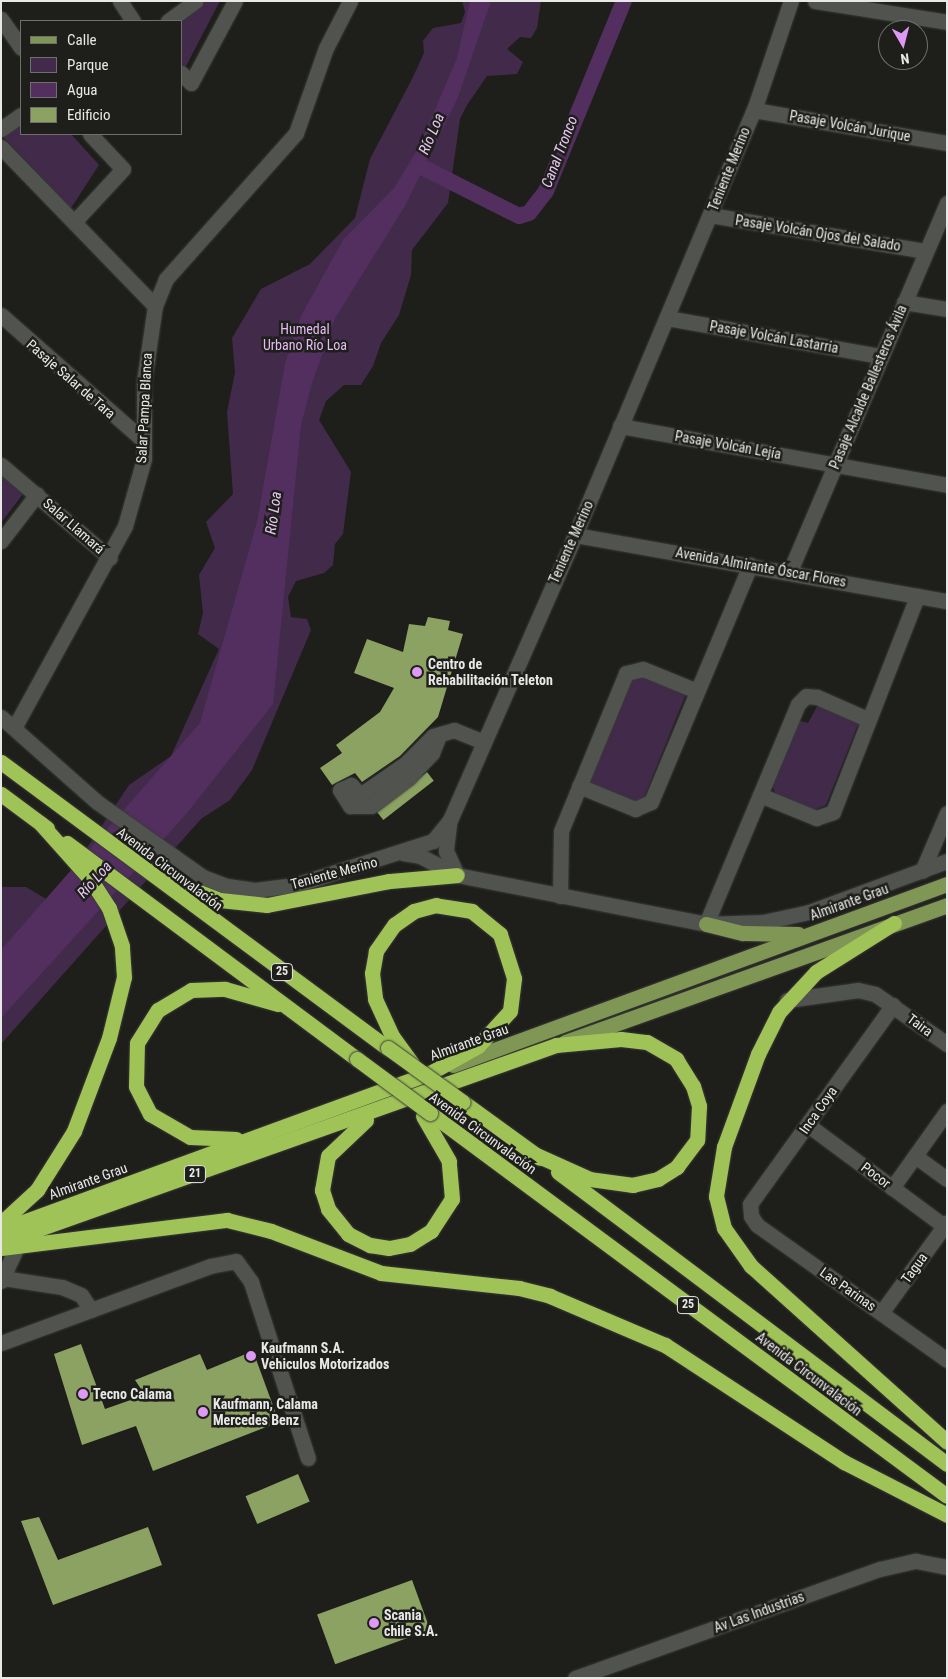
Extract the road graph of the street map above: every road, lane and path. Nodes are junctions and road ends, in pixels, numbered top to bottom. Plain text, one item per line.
1 (120, 1) edge
2 (196, 1) edge
3 (235, 1) edge
4 (350, 1) edge
5 (791, 1) edge
6 (815, 1) edge
7 (1, 19) edge
8 (132, 20) edge
9 (169, 20) edge
10 (947, 22) edge
11 (20, 47) edge
12 (182, 74) edge
13 (754, 110) junction
14 (20, 116) edge
15 (1, 129) edge
16 (91, 135) edge
17 (947, 143) edge
18 (1, 147) edge
19 (947, 203) edge
20 (710, 215) junction
21 (74, 222) junction
22 (926, 251) junction
23 (904, 302) junction
24 (155, 306) junction
25 (947, 309) edge
26 (1, 315) edge
27 (667, 318) junction
28 (882, 356) junction
29 (620, 426) junction
30 (143, 440) junction
31 (1, 464) edge
32 (835, 464) junction
33 (947, 485) edge
34 (37, 494) junction
35 (575, 535) junction
36 (1, 541) edge
37 (110, 558) junction
38 (750, 565) junction
39 (790, 571) junction
40 (917, 596) junction
41 (947, 601) edge
42 (697, 690) junction
43 (1, 716) edge
44 (867, 719) junction
45 (14, 728) junction
46 (484, 742) junction
47 (1, 762) edge
48 (579, 786) junction
49 (1, 794) edge
50 (760, 795) junction
51 (363, 798) dead end
52 (947, 813) edge
53 (450, 820) junction
54 (67, 847) junction
55 (404, 853) junction
56 (947, 861) edge
57 (139, 867) junction
58 (922, 871) junction
59 (457, 875) junction
60 (947, 884) edge
61 (560, 896) junction
62 (947, 905) edge
63 (706, 924) junction
64 (894, 924) junction
65 (820, 930) junction
66 (787, 1000) junction
67 (893, 1005) junction
68 (296, 1013) junction
69 (945, 1040) edge
70 (556, 1045) junction
71 (393, 1046) junction
72 (422, 1071) junction
73 (389, 1107) junction
74 (947, 1111) edge
75 (426, 1114) junction
76 (808, 1124) junction
77 (255, 1137) junction
78 (532, 1152) junction
79 (915, 1156) junction
80 (947, 1179) edge
81 (892, 1188) junction
82 (751, 1216) joint
83 (1, 1223) edge
84 (945, 1224) edge
85 (1, 1230) edge
86 (1, 1242) edge
87 (17, 1246) junction
88 (1, 1248) edge
89 (2, 1280) edge
90 (92, 1310) junction
91 (881, 1313) junction
92 (1, 1343) edge
93 (947, 1360) edge
94 (947, 1442) edge
95 (308, 1458) dead end
96 (947, 1464) edge
97 (947, 1496) edge
98 (947, 1515) edge
99 (947, 1567) edge
100 (575, 1678) edge

1 - 8 street
2 - 9 street
3 - 12 street
4 - 24 street, Salar Pampa Blanca
5 - 13 street, Teniente Merino
6 - 10 street
7 - 11 street
13 - 17 street, Pasaje Volcán Jurique
13 - 20 street, Teniente Merino
14 - 15 street
16 - 21 street
18 - 21 street
19 - 22 street, Pasaje Alcalde Ballesteros Ávila
20 - 22 street, Pasaje Volcán Ojos del Salado
20 - 27 street, Teniente Merino
21 - 24 street
22 - 23 street, Pasaje Alcalde Ballesteros Ávila
23 - 25 street
23 - 28 street, Pasaje Alcalde Ballesteros Ávila
24 - 30 street, Salar Pampa Blanca
26 - 30 street, Pasaje Salar de Tara
27 - 28 street, Pasaje Volcán Lastarria
27 - 29 street, Teniente Merino
28 - 32 street, Pasaje Alcalde Ballesteros Ávila
29 - 32 street, Pasaje Volcán Lejía
29 - 35 street, Teniente Merino
30 - 37 street, Salar Pampa Blanca
31 - 34 street, Salar Llamará
32 - 33 street, Pasaje Volcán Lejía
32 - 39 street, Pasaje Alcalde Ballesteros Ávila
34 - 36 street, Salar Llamará
34 - 37 street, Salar Llamará
35 - 38 street, Avenida Almirante Óscar Flores
35 - 46 street, Teniente Merino
37 - 45 street, Salar Pampa Blanca
38 - 39 street, Avenida Almirante Óscar Flores
38 - 42 street
39 - 40 street, Avenida Almirante Óscar Flores
40 - 41 street, Avenida Almirante Óscar Flores
40 - 44 street
42 - 48 street
42 - 48 street
43 - 45 street, Teniente Merino
44 - 50 street
44 - 50 street
45 - 55 street, Teniente Merino
46 - 51 street
46 - 53 street, Teniente Merino
47 - 57 highway, Avenida Circunvalación / 25
48 - 61 street
49 - 54 highway, Avenida Circunvalación / 25
50 - 63 street
52 - 58 street
53 - 55 street, Teniente Merino
53 - 59 street
54 - 68 highway, Avenida Circunvalación / 25
54 - 83 highway
55 - 59 street, Almirante Grau
56 - 58 street, Almirante Grau
57 - 59 highway
57 - 71 highway, Avenida Circunvalación / 25
58 - 63 street, Almirante Grau
59 - 61 street, Almirante Grau
60 - 65 main road, Almirante Grau
61 - 63 street, Almirante Grau
62 - 64 main road, Almirante Grau
63 - 65 main road
64 - 66 highway
64 - 70 main road, Almirante Grau
65 - 72 main road, Almirante Grau
66 - 67 street, Taira
66 - 94 highway
67 - 69 street, Taira
67 - 76 street, Inca Coya
68 - 75 highway, Avenida Circunvalación / 25, bridge
68 - 77 highway
70 - 73 highway, Almirante Grau / 21
70 - 78 highway
71 - 72 highway, Avenida Circunvalación / 25, bridge
71 - 72 highway
72 - 77 highway, Almirante Grau / 21
72 - 78 highway, Avenida Circunvalación / 25, bridge
73 - 75 highway
73 - 86 highway, Almirante Grau / 21
74 - 79 street
75 - 97 highway, Avenida Circunvalación / 25
76 - 81 street, Pocor
76 - 82 street, Inca Coya
77 - 85 highway, Almirante Grau / 21
78 - 96 highway, Avenida Circunvalación / 25
79 - 80 street
79 - 81 street
81 - 84 street, Pocor
82 - 91 street, Las Parinas
84 - 91 street, Tagua
87 - 88 highway
87 - 89 street
87 - 98 highway
89 - 90 street
90 - 92 street
90 - 95 street
91 - 93 street, Las Parinas
99 - 100 street, Av Las Industrias

